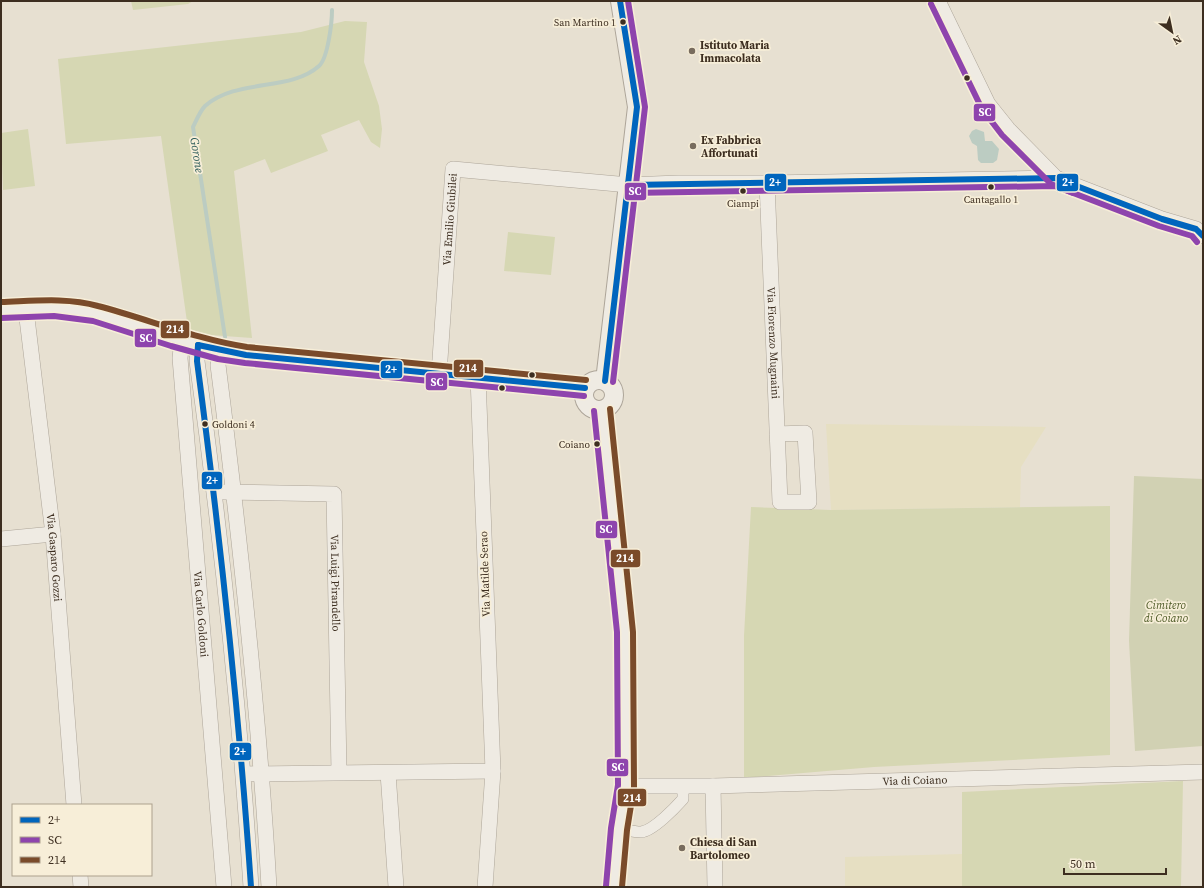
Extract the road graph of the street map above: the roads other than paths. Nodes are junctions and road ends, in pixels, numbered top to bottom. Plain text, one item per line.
1 (620, 1) edge
2 (938, 1) edge
3 (1056, 178) junction
4 (767, 183) junction
5 (629, 185) junction
6 (1201, 231) edge
7 (1, 310) edge
8 (26, 310) junction
9 (182, 340) junction
10 (198, 344) junction
11 (220, 351) junction
12 (439, 374) junction
13 (478, 378) junction
14 (605, 382) junction
15 (585, 388) junction
16 (602, 410) junction
17 (777, 434) junction
18 (234, 491) junction
19 (215, 493) junction
20 (53, 534) junction
21 (1, 539) edge
22 (492, 771) junction
23 (339, 772) junction
24 (1203, 772) edge
25 (388, 773) junction
26 (244, 774) junction
27 (262, 774) junction
28 (626, 786) junction
29 (682, 786) junction
30 (713, 786) junction
31 (74, 804) edge
32 (619, 829) junction
33 (80, 876) edge
34 (81, 887) edge
35 (224, 887) edge
36 (251, 887) edge
37 (269, 887) edge
38 (396, 887) edge
39 (485, 887) edge
40 (614, 887) edge
41 (715, 887) edge

1 - 5 street
2 - 3 street
3 - 4 street, Via Emilio Giubilei
3 - 6 street
4 - 5 street, Via Emilio Giubilei
4 - 17 street, Via Fiorenzo Mugnaini
5 - 12 street, Via Emilio Giubilei
5 - 14 street
7 - 8 street
8 - 9 street
8 - 20 street, Via Gasparo Gozzi
9 - 10 street
9 - 35 street, Via Carlo Goldoni
10 - 11 street
10 - 19 street
11 - 12 street
11 - 18 street
12 - 13 street
13 - 15 street
13 - 22 street, Via Matilde Serao
14 - 15 street
14 - 16 street
15 - 16 street
16 - 28 street
17 - 17 street, Via Fiorenzo Mugnaini
18 - 19 street
18 - 23 street, Via Luigi Pirandello
18 - 27 street
19 - 26 street
20 - 21 street
20 - 31 street, Via Gasparo Gozzi
22 - 25 street
22 - 39 street, Via Matilde Serao
23 - 25 street
23 - 27 street
24 - 30 street, Via di Coiano
25 - 38 street
26 - 27 street
26 - 36 street
27 - 37 street
28 - 29 street, Via di Coiano
28 - 32 street
29 - 30 street, Via di Coiano
29 - 32 street
30 - 41 street
32 - 40 street
33 - 34 street

